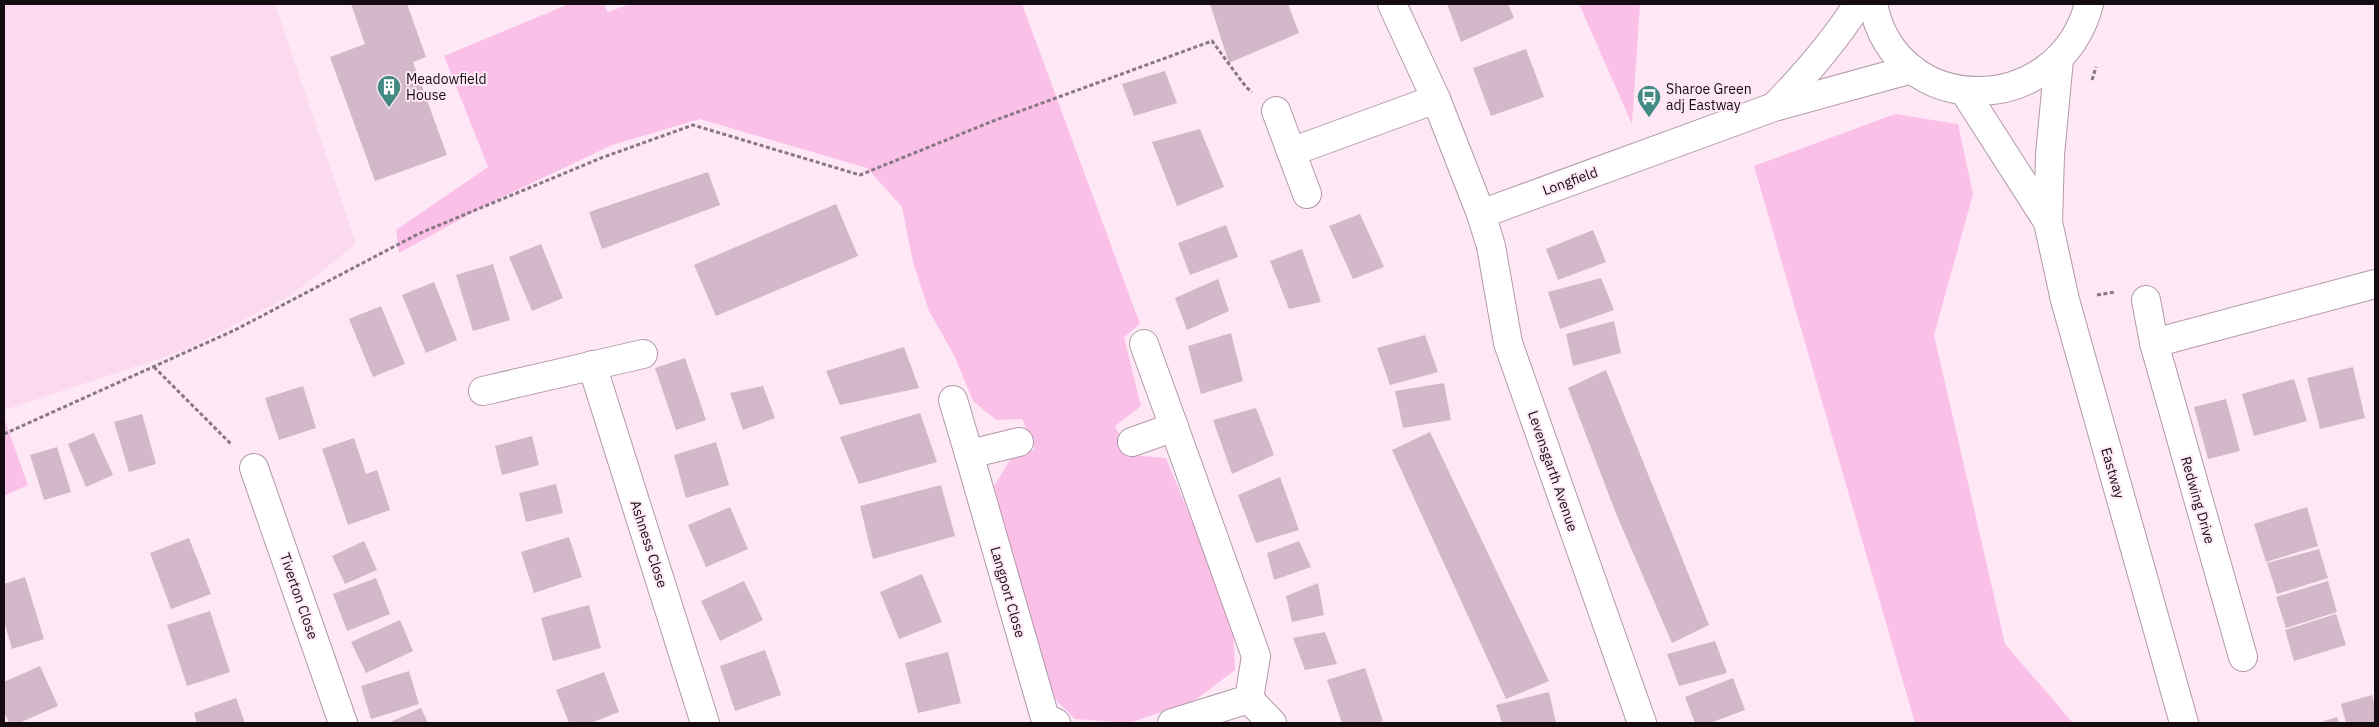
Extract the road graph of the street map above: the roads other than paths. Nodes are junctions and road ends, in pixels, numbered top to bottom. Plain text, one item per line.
1 (1392, 4) edge
2 (1858, 4) edge
3 (1873, 4) edge
4 (2088, 4) edge
5 (2060, 59) junction
6 (1912, 69) junction
7 (1964, 91) junction
8 (1436, 99) junction
9 (1774, 107) junction
10 (1276, 111) road end
11 (1291, 152) junction
12 (1306, 194) dead end
13 (1481, 214) junction
14 (2048, 222) junction
15 (2375, 284) edge
16 (2146, 300) road end
17 (2154, 343) junction
18 (1144, 344) dead end
19 (643, 354) dead end
20 (592, 365) junction
21 (482, 391) dead end
22 (953, 400) dead end
23 (1174, 427) junction
24 (1019, 442) dead end
25 (1132, 442) dead end
26 (969, 454) junction
27 (254, 468) road end
28 (2243, 657) dead end
29 (1249, 699) junction
30 (344, 723) edge
31 (705, 723) edge
32 (1056, 723) edge
33 (1172, 723) edge
34 (1272, 723) edge
35 (1642, 723) edge
36 (2184, 723) edge

1 - 8 street
2 - 9 street, Longfield
3 - 6 street
4 - 5 street
5 - 7 street
5 - 14 street, Eastway
6 - 7 street
6 - 9 street, Longfield
7 - 14 street, Eastway
8 - 11 street
8 - 13 street
9 - 13 street, Longfield
10 - 11 street
11 - 12 street
13 - 35 street, Levensgarth Avenue
14 - 36 street, Eastway
15 - 17 street
16 - 17 street, Redwing Drive
17 - 28 street, Redwing Drive
18 - 23 street
19 - 20 street
20 - 21 street
20 - 31 street, Ashness Close
22 - 26 street, Langport Close
23 - 25 street
23 - 29 street
24 - 26 street
26 - 32 street, Langport Close
27 - 30 street, Tiverton Close
29 - 33 street
29 - 34 street

